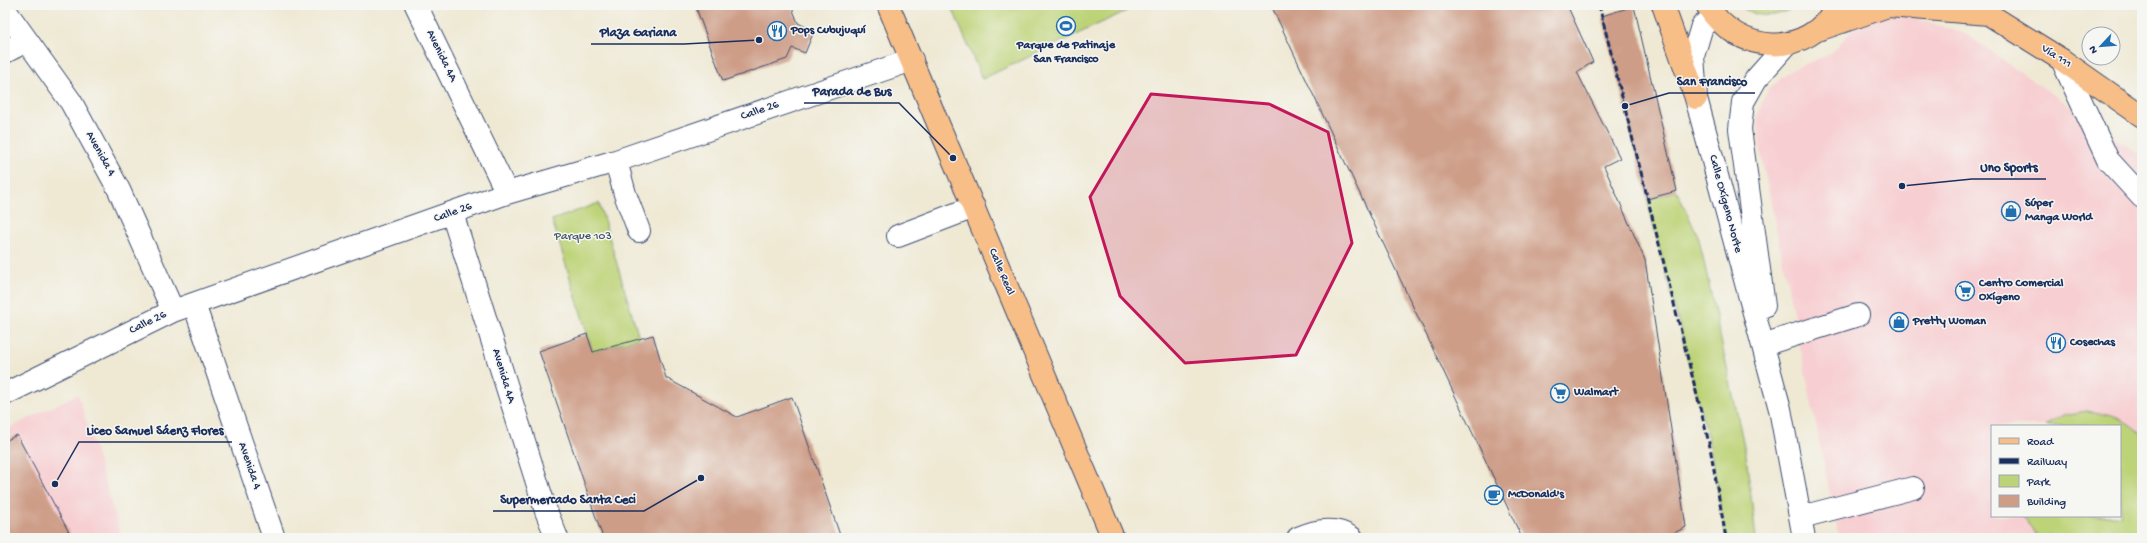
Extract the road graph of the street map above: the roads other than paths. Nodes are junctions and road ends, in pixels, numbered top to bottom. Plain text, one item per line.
1 (416, 5) edge
2 (888, 5) edge
3 (1663, 5) edge
4 (1837, 5) edge
5 (5, 10) edge
6 (1982, 10) edge
7 (1710, 11) edge
8 (1815, 31) junction
9 (26, 41) junction
10 (1788, 43) junction
11 (5, 52) edge
12 (912, 60) junction
13 (2062, 60) junction
14 (1696, 98) junction
15 (2142, 116) edge
16 (616, 161) junction
17 (507, 193) junction
18 (2142, 197) edge
19 (974, 207) junction
20 (452, 213) junction
21 (639, 231) dead end
22 (898, 236) dead end
23 (194, 304) junction
24 (173, 311) junction
25 (1858, 315) dead end
26 (1769, 343) junction
27 (5, 394) edge
28 (1776, 396) junction
29 (1914, 488) dead end
30 (1802, 528) edge
31 (274, 538) edge
32 (557, 538) edge
33 (1113, 538) edge
34 (1298, 538) edge
35 (1352, 538) edge

1 - 17 street, Avenida 4A
2 - 12 main road, Calle Real
3 - 14 main road
4 - 8 main road
5 - 9 street, Avenida 4
6 - 8 main road, Vía 111
6 - 13 main road, Vía 111
7 - 10 main road, Vía 111
7 - 14 street, Calle Oxígeno Norte
8 - 10 main road, Vía 111
9 - 11 street
9 - 24 street, Avenida 4
10 - 26 street, Calle Oxígeno Norte
12 - 16 street, Calle 26
12 - 19 main road, Calle Real
13 - 15 main road, Vía 111
13 - 18 street
14 - 28 street, Calle Oxígeno Norte
16 - 17 street, Calle 26
16 - 21 street
17 - 20 street, Calle 26
19 - 22 street
19 - 33 main road, Calle Real
20 - 23 street, Calle 26
20 - 32 street, Avenida 4A
23 - 24 street, Calle 26
23 - 31 street, Avenida 4
24 - 27 street, Calle 26
25 - 26 street
26 - 28 street, Calle Oxígeno Norte
28 - 30 street, Calle Oxígeno Norte
29 - 30 street
34 - 35 street

